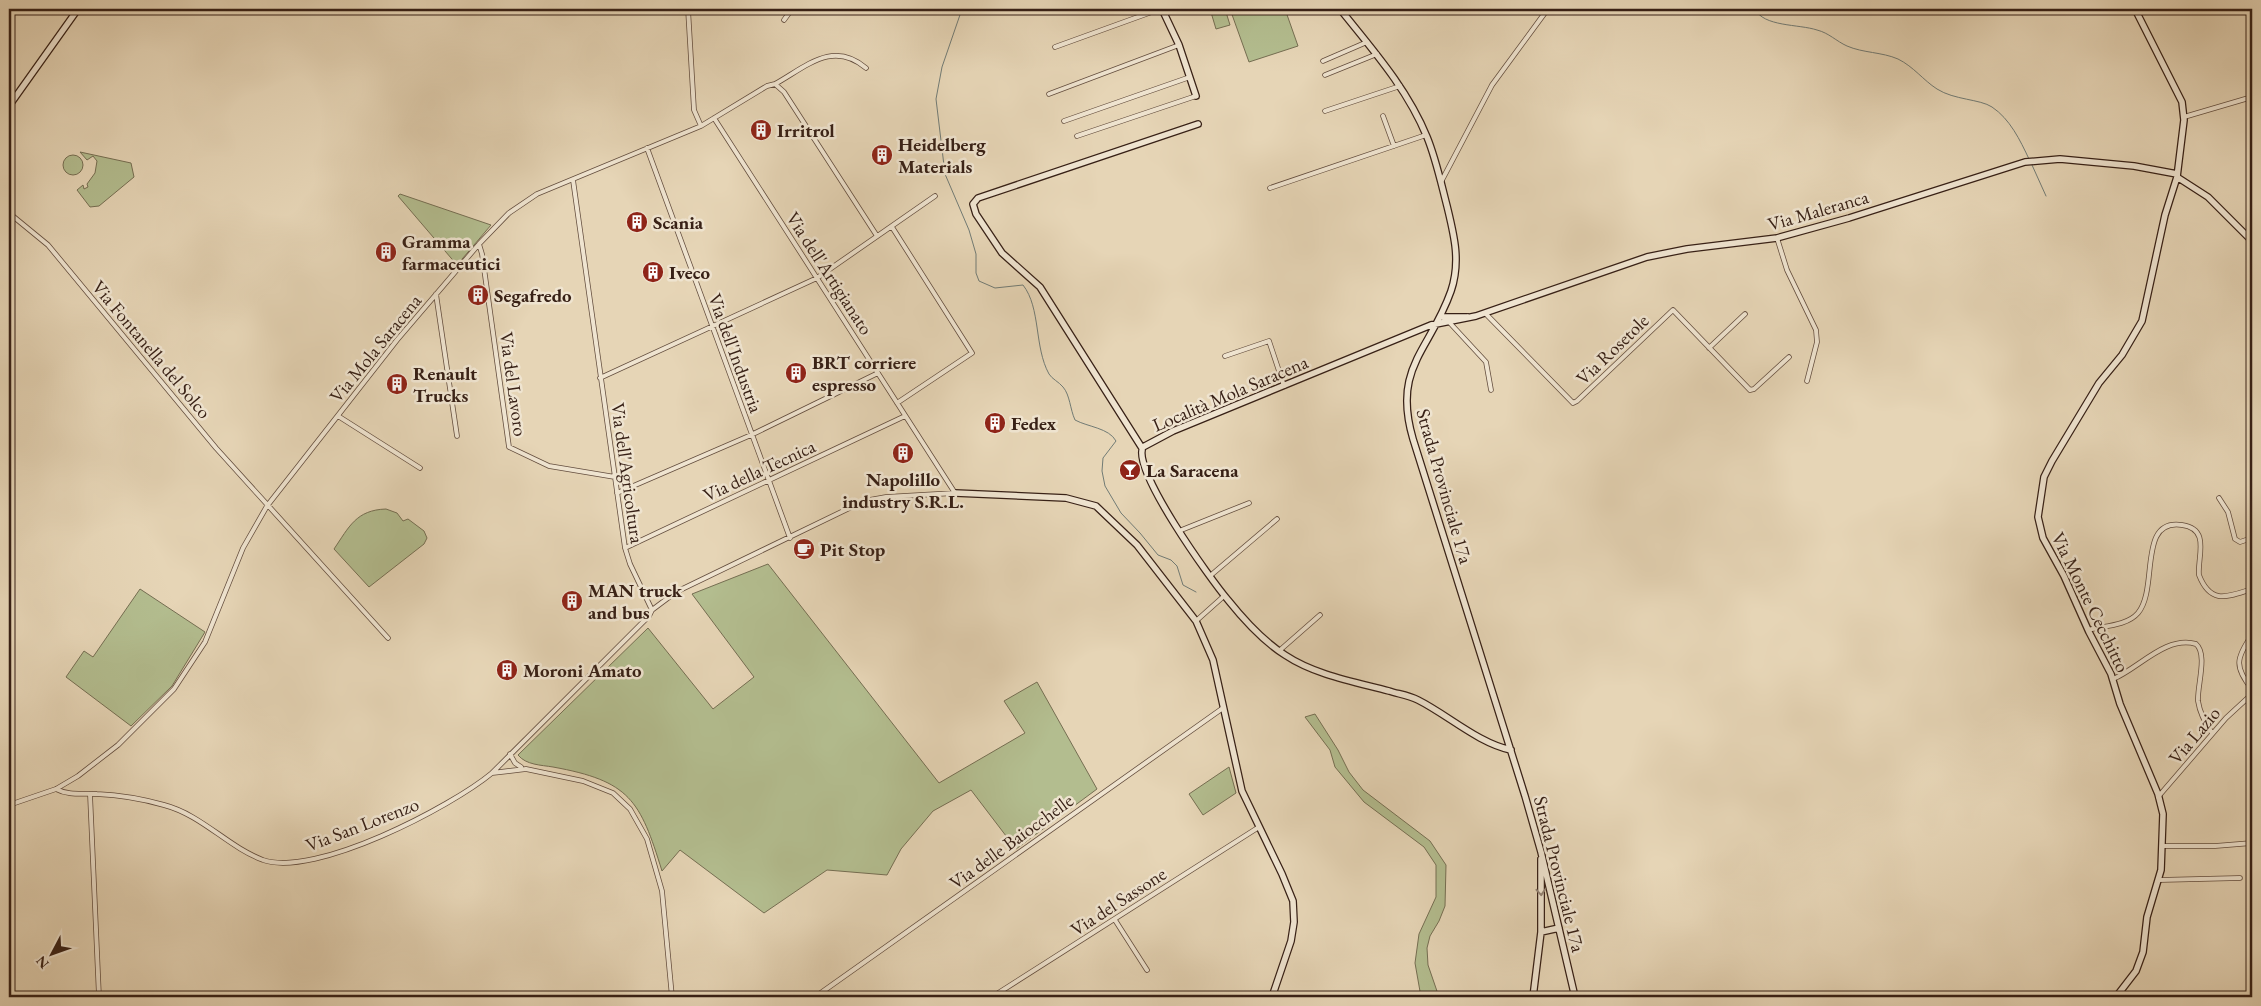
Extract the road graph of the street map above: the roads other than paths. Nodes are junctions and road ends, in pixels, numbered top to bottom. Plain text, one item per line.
1 (78, 9) edge
2 (688, 9) edge
3 (792, 9) edge
4 (1161, 9) edge
5 (1340, 9) edge
6 (2135, 9) edge
7 (1547, 10) edge
8 (784, 20) dead end
9 (1367, 42) junction
10 (1179, 45) junction
11 (1055, 47) dead end
12 (1376, 54) junction
13 (1323, 61) dead end
14 (866, 68) dead end
15 (1325, 75) dead end
16 (1190, 77) junction
17 (775, 84) junction
18 (1400, 86) junction
19 (1049, 94) dead end
20 (1196, 96) joint
21 (2252, 98) edge
22 (9, 106) edge
23 (1325, 111) dead end
24 (1383, 116) dead end
25 (2184, 116) junction
26 (714, 118) junction
27 (1064, 121) dead end
28 (1198, 124) dead end
29 (701, 126) junction
30 (1426, 135) junction
31 (1077, 136) dead end
32 (1394, 146) junction
33 (647, 148) junction
34 (2177, 176) junction
35 (573, 180) junction
36 (1441, 182) junction
37 (1270, 188) dead end
38 (935, 196) dead end
39 (9, 213) edge
40 (892, 227) junction
41 (877, 236) junction
42 (1777, 238) junction
43 (2252, 241) edge
44 (479, 244) junction
45 (817, 278) junction
46 (436, 294) junction
47 (1485, 313) junction
48 (1745, 314) dead end
49 (1440, 317) junction
50 (1471, 317) junction
51 (1449, 322) junction
52 (1435, 324) junction
53 (712, 328) junction
54 (1709, 348) junction
55 (1225, 356) dead end
56 (1789, 358) dead end
57 (878, 373) junction
58 (600, 378) junction
59 (1807, 381) dead end
60 (1284, 386) junction
61 (1491, 390) dead end
62 (897, 403) junction
63 (338, 416) junction
64 (905, 416) junction
65 (751, 435) junction
66 (457, 436) dead end
67 (1142, 448) junction
68 (420, 468) dead end
69 (615, 477) junction
70 (769, 481) junction
71 (617, 493) junction
72 (955, 493) junction
73 (2219, 498) dead end
74 (1249, 502) dead end
75 (267, 506) junction
76 (1277, 519) dead end
77 (1178, 532) junction
78 (790, 538) junction
79 (2252, 538) edge
80 (625, 548) junction
81 (1210, 576) junction
82 (2252, 589) edge
83 (1224, 596) junction
84 (652, 610) junction
85 (1320, 615) dead end
86 (1196, 621) junction
87 (2088, 630) junction
88 (2252, 635) edge
89 (388, 638) dead end
90 (1279, 651) junction
91 (2113, 679) junction
92 (2252, 689) edge
93 (2252, 694) edge
94 (1223, 708) junction
95 (2212, 733) junction
96 (1511, 750) junction
97 (510, 754) junction
98 (524, 768) junction
99 (492, 773) junction
100 (56, 789) junction
101 (90, 794) junction
102 (2158, 797) junction
103 (9, 805) edge
104 (1259, 827) junction
105 (2252, 843) edge
106 (2162, 846) junction
107 (1541, 852) junction
108 (2240, 878) dead end
109 (2159, 880) junction
110 (1115, 920) junction
111 (1559, 928) junction
112 (1541, 932) junction
113 (1148, 970) dead end
114 (99, 997) edge
115 (672, 997) edge
116 (816, 997) edge
117 (992, 997) edge
118 (1272, 997) edge
119 (1533, 997) edge
120 (1575, 997) edge
121 (2116, 997) edge

1 - 22 street
2 - 29 street
3 - 8 street
4 - 10 street
4 - 11 street
5 - 9 street, Strada Provinciale 17a
6 - 25 street
7 - 36 street
9 - 12 street, Strada Provinciale 17a
9 - 13 street
10 - 16 street
10 - 19 street
12 - 15 street
12 - 18 street, Strada Provinciale 17a
14 - 17 street, Via Mola Saracena
16 - 20 street
16 - 27 street
17 - 26 street, Via Mola Saracena
17 - 41 street
18 - 23 street
18 - 30 street, Strada Provinciale 17a
20 - 31 street
21 - 25 street
24 - 32 street
25 - 34 street, Via Monte Cecchitto
26 - 29 street, Via Mola Saracena
26 - 45 street, Via dell'Artigianato
28 - 67 street
29 - 33 street, Via Mola Saracena
30 - 32 street
30 - 36 street, Strada Provinciale 17a
32 - 37 street
33 - 35 street, Via Mola Saracena
33 - 53 street, Via dell'Industria
34 - 42 street, Via Maleranca
34 - 43 street
34 - 87 street, Via Monte Cecchitto
35 - 44 street, Via Mola Saracena
35 - 58 street, Via dell'Agricoltura
36 - 49 street, Strada Provinciale 17a
38 - 40 street
39 - 75 street, Via Fontanella del Solco
40 - 41 street
40 - 62 street
41 - 45 street
42 - 47 street, Via Maleranca
42 - 59 street
44 - 46 street, Via Mola Saracena
44 - 69 street, Via del Lavoro
45 - 53 street
45 - 57 street, Via dell'Artigianato
46 - 63 street, Via Mola Saracena
46 - 66 street
47 - 50 street, Via Maleranca
47 - 54 street, Via Rosetole
48 - 54 street
49 - 50 street
49 - 52 street, Strada Provinciale 17a
50 - 51 street, Località Mola Saracena
51 - 52 street, Località Mola Saracena
51 - 61 street
52 - 60 street, Località Mola Saracena
52 - 96 street, Strada Provinciale 17a
53 - 58 street
53 - 65 street, Via dell'Industria
54 - 56 street
55 - 60 street
57 - 62 street, Via dell'Artigianato
57 - 65 street
58 - 69 street, Via dell'Agricoltura
60 - 67 street, Località Mola Saracena
62 - 64 street, Via dell'Artigianato
63 - 68 street
63 - 75 street, Via Mola Saracena
64 - 70 street, Via della Tecnica
64 - 72 street, Via dell'Artigianato
65 - 70 street, Via dell'Industria
65 - 71 street
67 - 77 street, Località Mola Saracena
69 - 71 street, Via dell'Agricoltura
70 - 78 street, Via dell'Industria
70 - 80 street, Via della Tecnica
71 - 80 street, Via dell'Agricoltura
72 - 78 street
72 - 86 street
73 - 79 street
74 - 77 street
75 - 89 street, Via Fontanella del Solco
75 - 100 street, Via Mola Saracena
76 - 81 street
77 - 81 street, Località Mola Saracena
78 - 84 street
80 - 84 street, Via dell'Agricoltura
81 - 83 street, Località Mola Saracena
82 - 87 street
83 - 86 street
83 - 90 street, Località Mola Saracena
84 - 97 street, Via San Lorenzo
85 - 90 street
86 - 94 street
87 - 91 street, Via Monte Cecchitto
88 - 92 street
90 - 96 street, Località Mola Saracena
91 - 95 street
91 - 102 street, Via Monte Cecchitto
93 - 95 street, Via Lazio
94 - 104 street
94 - 116 street, Via delle Baiocchelle
95 - 102 street, Via Lazio
96 - 107 street, Strada Provinciale 17a
97 - 98 street
97 - 99 street, Via San Lorenzo
98 - 99 street
98 - 115 street
99 - 101 street, Via San Lorenzo
100 - 101 street, Via San Lorenzo
100 - 103 street
101 - 114 street
102 - 106 street, Via Monte Cecchitto
104 - 110 street, Via del Sassone
104 - 118 street
105 - 106 street
106 - 109 street, Via Monte Cecchitto
107 - 111 street, Strada Provinciale 17a
107 -> 112 street
108 - 109 street
109 - 121 street, Via Monte Cecchitto
110 - 113 street
110 - 117 street, Via del Sassone
111 - 112 street
111 - 120 street, Strada Provinciale 17a
112 - 119 street

